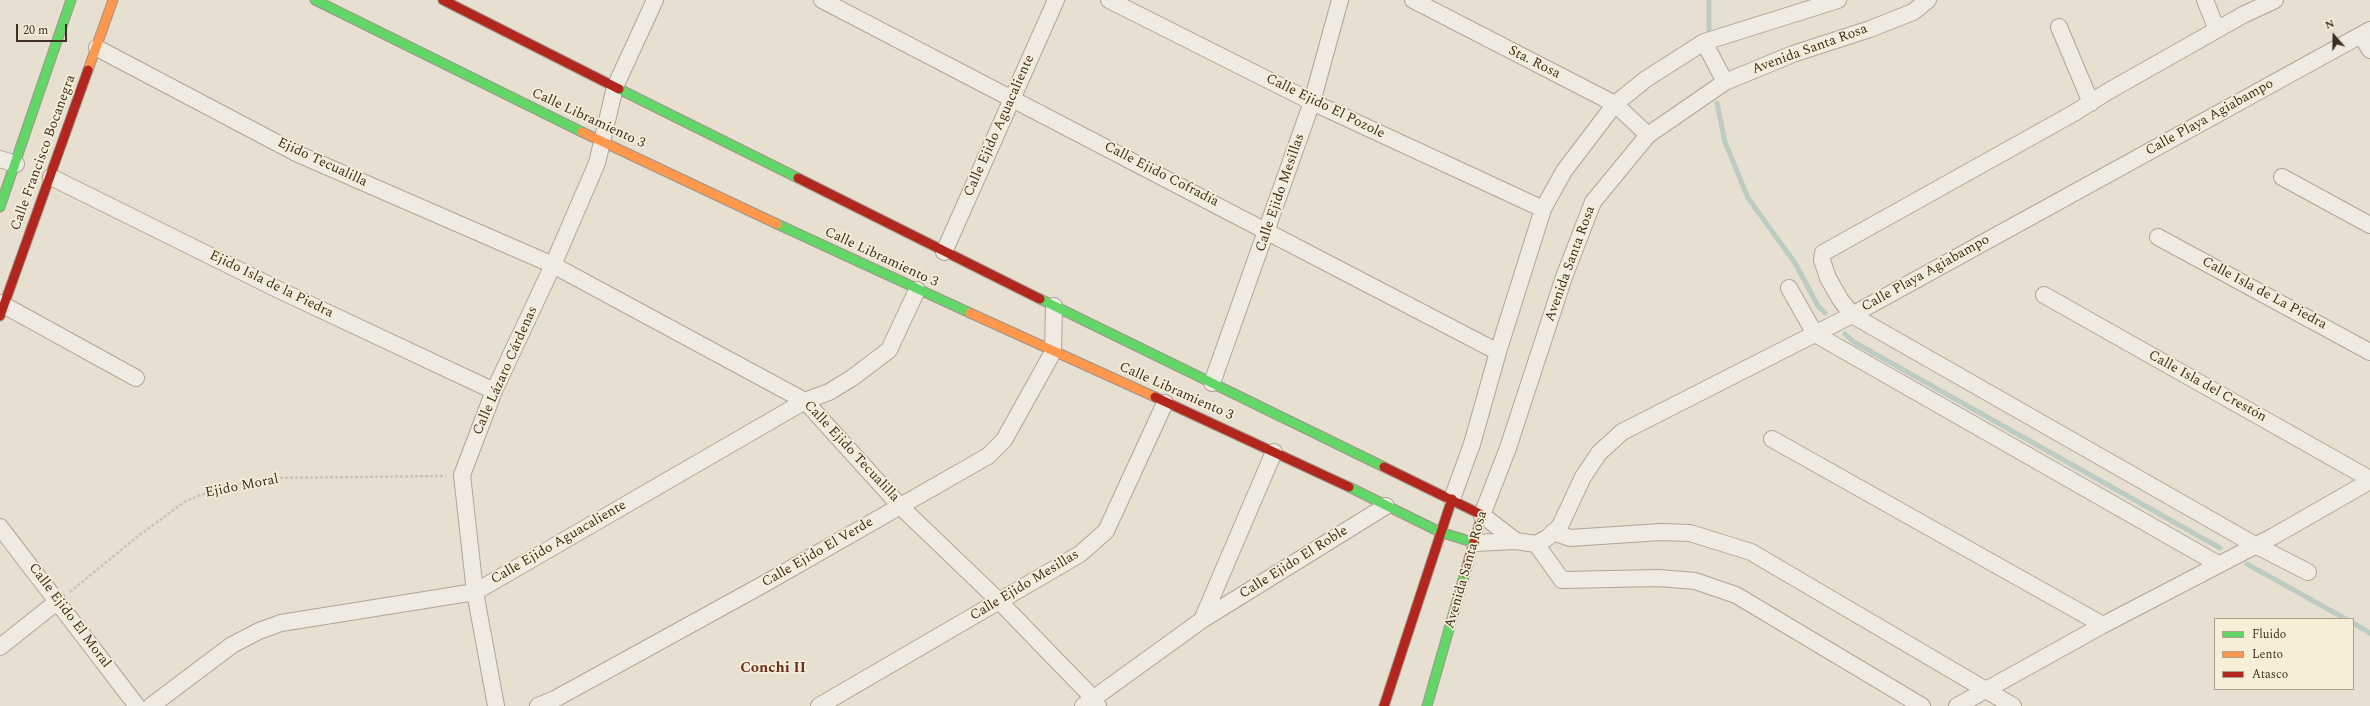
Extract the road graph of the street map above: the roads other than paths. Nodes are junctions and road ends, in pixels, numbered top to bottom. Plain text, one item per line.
1 (71, 0) edge
2 (113, 0) edge
3 (315, 0) edge
4 (443, 0) edge
5 (655, 0) edge
6 (822, 0) edge
7 (1056, 0) edge
8 (1109, 0) edge
9 (1340, 0) edge
10 (1413, 0) edge
11 (1838, 0) edge
12 (1928, 0) edge
13 (2205, 0) edge
14 (2275, 0) edge
15 (2059, 27) dead end
16 (2217, 30) junction
17 (2366, 32) edge
18 (1704, 42) junction
19 (97, 48) junction
20 (2370, 50) edge
21 (1725, 82) junction
22 (615, 88) junction
23 (1013, 98) junction
24 (1312, 102) junction
25 (2091, 103) junction
26 (1615, 104) junction
27 (1648, 135) junction
28 (601, 140) junction
29 (0, 159) edge
30 (16, 164) junction
31 (51, 177) junction
32 (2282, 177) dead end
33 (0, 207) edge
34 (1543, 209) junction
35 (2370, 225) edge
36 (1268, 231) junction
37 (2158, 237) dead end
38 (944, 252) junction
39 (553, 265) junction
40 (1789, 288) dead end
41 (918, 290) junction
42 (2044, 295) dead end
43 (1054, 306) junction
44 (1, 308) edge
45 (1852, 315) junction
46 (1814, 334) junction
47 (1052, 352) junction
48 (1498, 352) junction
49 (2370, 352) edge
50 (136, 378) dead end
51 (1212, 383) junction
52 (494, 391) junction
53 (805, 401) junction
54 (1165, 403) junction
55 (1772, 439) dead end
56 (1274, 452) junction
57 (2370, 480) edge
58 (1452, 499) junction
59 (900, 506) junction
60 (1386, 506) junction
61 (1482, 515) junction
62 (0, 527) edge
63 (1440, 532) junction
64 (1553, 532) junction
65 (1516, 541) junction
66 (1475, 543) junction
67 (1536, 544) junction
68 (2255, 545) junction
69 (2218, 564) junction
70 (2308, 572) dead end
71 (475, 592) junction
72 (58, 601) junction
73 (1000, 602) junction
74 (1202, 620) junction
75 (2104, 625) junction
76 (0, 647) edge
77 (1986, 690) junction
78 (1092, 704) edge
79 (137, 706) edge
80 (151, 706) edge
81 (496, 706) edge
82 (538, 706) edge
83 (819, 706) edge
84 (1384, 706) edge
85 (1427, 706) edge
86 (1922, 706) edge
87 (1957, 706) edge
88 (2013, 706) edge

1 - 30 street, Calle Francisco Bocanegra
2 - 19 street, Calle Francisco Bocanegra
3 - 28 street, Calle Libramiento 3
4 - 22 street, Calle Libramiento 3
5 - 22 street, Calle Lázaro Cárdenas
6 - 23 street, Calle Ejido Cofradía
7 - 23 street, Calle Ejido Aguacaliente
8 - 24 street, Calle Ejido El Pozole
9 - 24 street, Calle Ejido Mesillas
10 - 26 street, Sta. Rosa
11 - 18 street
12 - 21 street, Avenida Santa Rosa
13 - 16 street
14 - 16 street
15 - 25 street
16 - 25 street
17 - 20 street
17 - 45 street, Calle Playa Agiabampo
18 - 21 street
18 - 26 street
19 - 31 street, Calle Francisco Bocanegra
19 - 39 street, Ejido Tecualilla
21 - 27 street, Avenida Santa Rosa
22 - 28 street, Calle Lázaro Cárdenas
22 - 38 street, Calle Libramiento 3
23 - 36 street, Calle Ejido Cofradía
23 - 38 street, Calle Ejido Aguacaliente
24 - 34 street, Calle Ejido El Pozole
24 - 36 street, Calle Ejido Mesillas
25 - 45 street
26 - 27 street, Sta. Rosa
26 - 34 street
27 - 61 street, Avenida Santa Rosa
28 - 39 street, Calle Lázaro Cárdenas
28 - 41 street, Calle Libramiento 3
29 - 30 street
30 - 33 street, Calle Francisco Bocanegra
31 - 44 street, Calle Francisco Bocanegra
31 - 52 street, Ejido Isla de la Piedra
32 - 35 street
34 - 48 street
36 - 48 street, Calle Ejido Cofradía
36 - 51 street, Calle Ejido Mesillas
37 - 49 street, Calle Isla de La Piedra
38 - 43 street, Calle Libramiento 3
39 - 52 street, Calle Lázaro Cárdenas
39 - 53 street, Calle Ejido Tecualilla
40 - 46 street
41 - 47 street, Calle Libramiento 3
41 - 53 street, Calle Ejido Aguacaliente
42 - 57 street, Calle Isla del Crestón
43 - 47 street
43 - 51 street, Calle Libramiento 3
44 - 50 street
45 - 46 street, Calle Playa Agiabampo
45 - 68 street
46 - 64 street, Calle Playa Agiabampo
46 - 69 street
47 - 54 street, Calle Libramiento 3
47 - 59 street, Calle Ejido El Verde
48 - 58 street
51 - 58 street, Calle Libramiento 3
52 - 71 street, Calle Lázaro Cárdenas
53 - 59 street, Calle Ejido Tecualilla
53 - 71 street, Calle Ejido Aguacaliente
54 - 56 street, Calle Libramiento 3
54 - 73 street, Calle Ejido Mesillas
55 - 75 street
56 - 60 street, Calle Libramiento 3
56 - 74 street, Calle Ejido El Roble
57 - 68 street
58 - 61 street, Calle Libramiento 3
58 - 63 street
59 - 73 street, Calle Ejido Tecualilla
59 - 82 street, Calle Ejido El Verde
60 - 63 street, Calle Libramiento 3
60 - 74 street, Calle Ejido El Roble
61 - 65 street
61 - 66 street, Avenida Santa Rosa
62 - 72 street, Calle Ejido El Moral
63 - 66 street, Calle Libramiento 3
63 - 84 street
64 - 67 street, Calle Playa Agiabampo
64 - 77 street
65 - 66 street
65 - 67 street
66 - 85 street, Avenida Santa Rosa
67 - 86 street
68 - 69 street
68 - 70 street
69 - 75 street
71 - 80 street, Calle Ejido Aguacaliente
71 - 81 street, Calle Lázaro Cárdenas
72 - 76 street
72 - 79 street, Calle Ejido El Moral
73 - 78 street, Calle Ejido Tecualilla
73 - 83 street, Calle Ejido Mesillas
74 - 78 street, Calle Ejido El Roble
75 - 77 street
77 - 87 street
77 - 88 street

